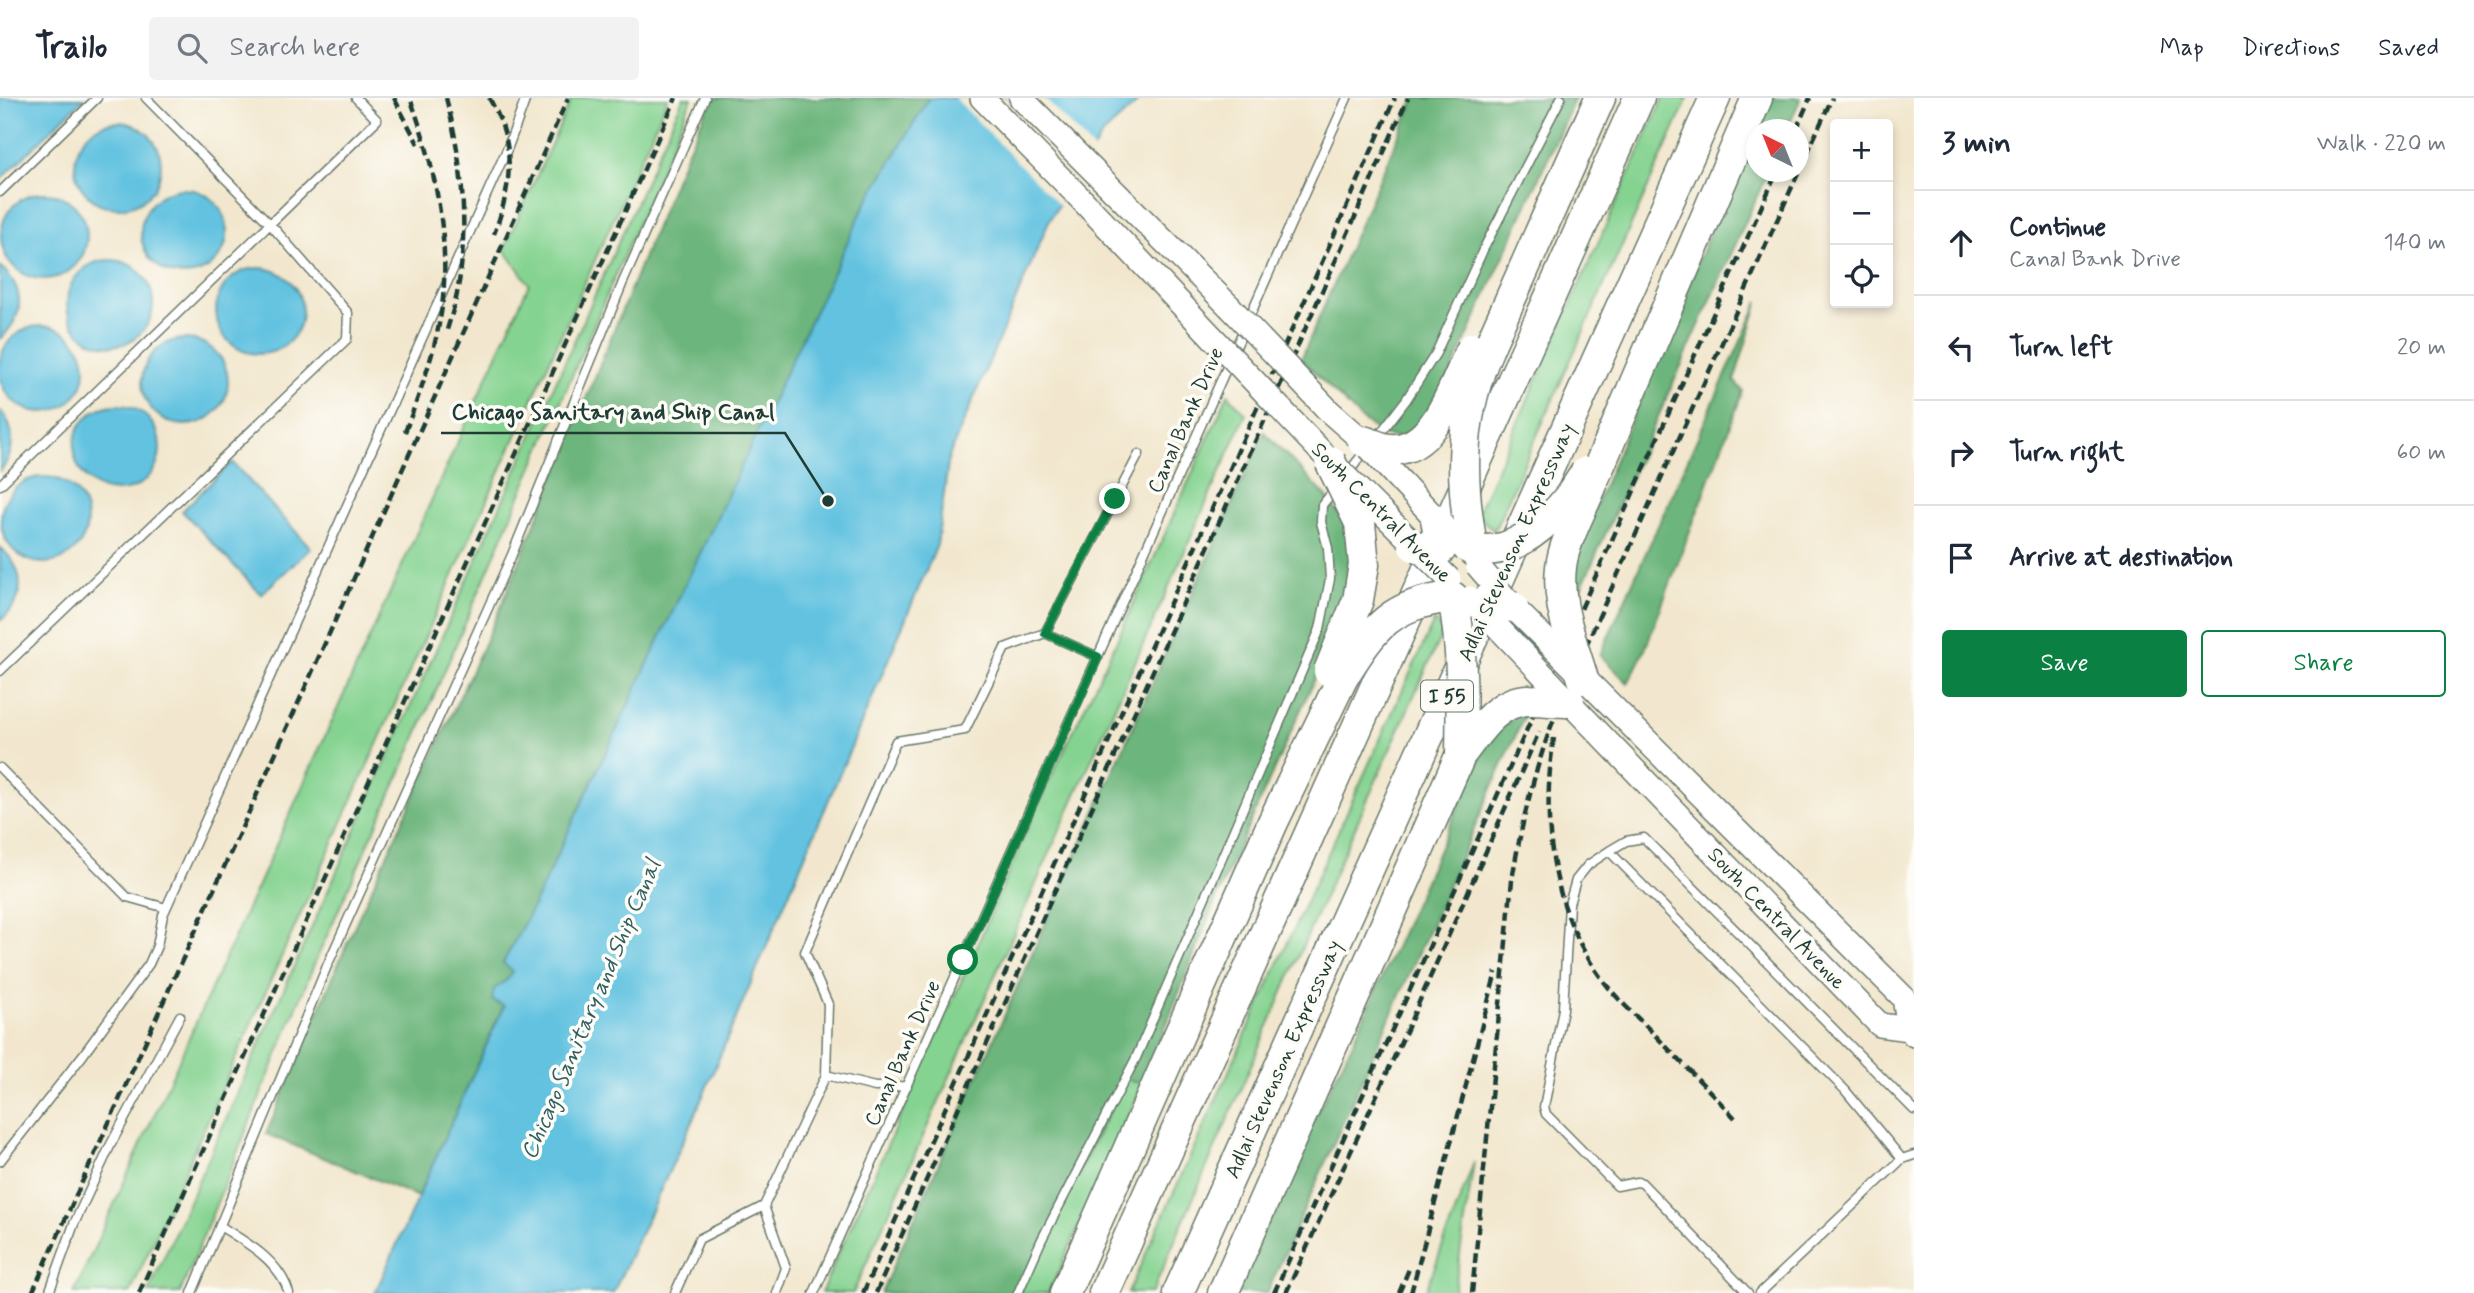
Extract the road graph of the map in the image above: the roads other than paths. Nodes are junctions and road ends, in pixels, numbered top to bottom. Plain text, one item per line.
1 (97, 98) edge
2 (146, 98) edge
3 (356, 98) edge
4 (526, 98) edge
5 (705, 98) edge
6 (982, 98) edge
7 (1021, 98) edge
8 (1347, 98) edge
9 (1561, 98) edge
10 (1600, 98) edge
11 (1639, 98) edge
12 (1715, 98) edge
13 (1757, 98) edge
14 (0, 192) edge
15 (270, 224) junction
16 (1483, 342) junction
17 (1363, 441) junction
18 (1139, 454) dead end
19 (1330, 461) junction
20 (1591, 474) junction
21 (0, 485) edge
22 (1436, 519) joint
23 (1454, 553) junction
24 (1478, 601) junction
25 (1045, 633) junction
26 (1098, 657) junction
27 (0, 671) edge
28 (1336, 674) junction
29 (1576, 691) junction
30 (1461, 754) junction
31 (0, 768) edge
32 (1609, 851) junction
33 (166, 908) junction
34 (180, 1016) dead end
35 (1911, 1032) edge
36 (826, 1075) junction
37 (906, 1086) junction
38 (1914, 1110) edge
39 (1914, 1155) edge
40 (1902, 1159) junction
41 (0, 1161) edge
42 (764, 1206) junction
43 (220, 1226) junction
44 (49, 1293) edge
45 (192, 1293) edge
46 (289, 1293) edge
47 (675, 1293) edge
48 (777, 1293) edge
49 (814, 1293) edge
50 (1018, 1293) edge
51 (1065, 1293) edge
52 (1104, 1293) edge
53 (1178, 1293) edge
54 (1223, 1293) edge
55 (1748, 1293) edge
56 (1760, 1293) edge

1 - 14 lane
2 - 15 lane
3 - 15 lane
4 - 33 lane
5 - 43 lane
6 - 19 main road, South Central Avenue, bridge
7 - 17 main road, South Central Avenue, bridge
8 - 26 lane, Canal Bank Drive
9 - 50 lane
10 - 16 highway
11 - 52 highway
12 - 53 highway, Adlai Stevenson Expressway / I 55
13 - 20 highway
15 - 21 lane
15 - 27 lane
16 - 17 highway, bridge
16 - 23 highway, bridge
17 - 22 main road, South Central Avenue, bridge
18 - 25 lane
19 - 23 main road, South Central Avenue, bridge
19 - 28 highway, bridge
20 - 23 highway, bridge
20 - 29 highway, bridge
22 - 23 highway, bridge
23 - 24 highway, bridge
23 - 24 highway, bridge
24 - 28 highway, bridge
24 - 29 main road, South Central Avenue, bridge
24 - 30 highway, bridge
25 - 26 lane
25 - 36 lane
26 - 37 lane, Canal Bank Drive
28 - 51 highway
29 - 30 highway, bridge
29 - 35 main road, South Central Avenue
29 - 35 main road, South Central Avenue, bridge
30 - 54 highway
31 - 33 lane
32 - 38 lane
32 - 40 lane
32 - 55 lane
33 - 41 lane
34 - 44 lane
36 - 37 lane
36 - 42 lane
37 - 49 lane, Canal Bank Drive
39 - 40 lane
40 - 56 lane
42 - 47 lane
42 - 48 lane
43 - 45 lane
43 - 46 lane

